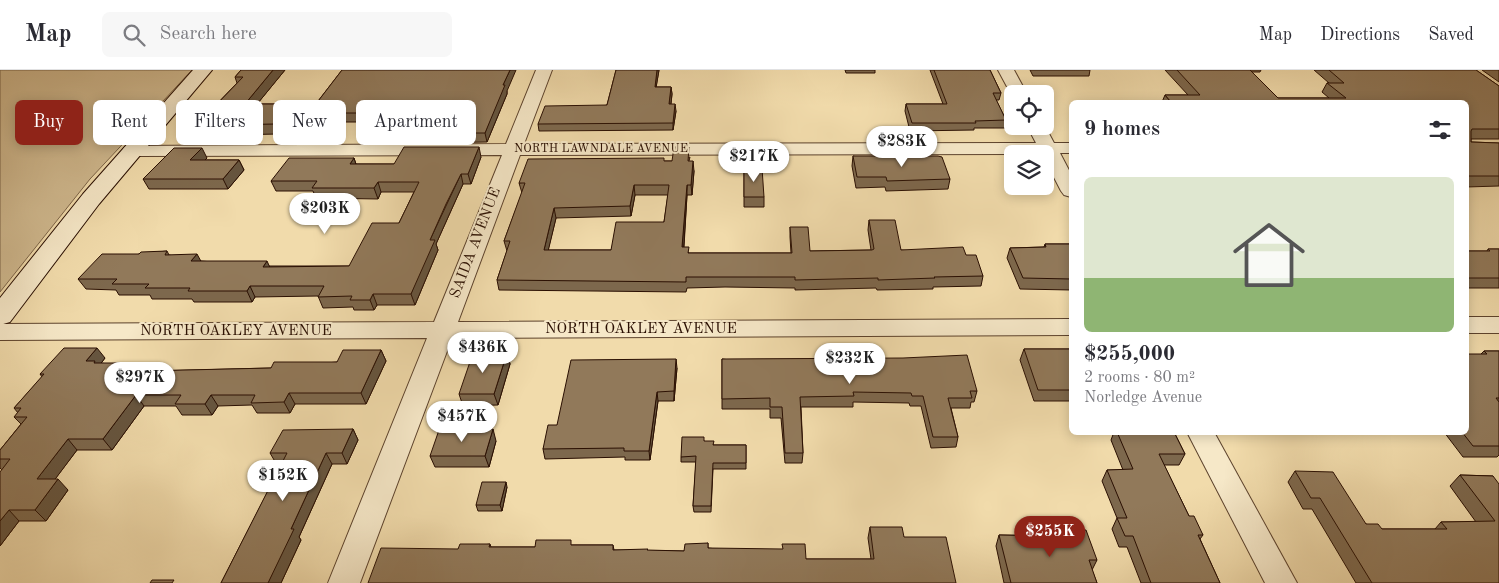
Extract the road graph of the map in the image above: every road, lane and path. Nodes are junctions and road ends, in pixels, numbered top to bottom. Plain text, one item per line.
1 (203, 70) edge
2 (544, 70) edge
3 (1006, 70) edge
4 (1014, 85) edge
5 (1004, 148) edge
6 (1054, 148) edge
7 (1069, 148) edge
8 (512, 150) junction
9 (131, 151) junction
10 (1054, 159) edge
11 (1069, 187) edge
12 (0, 316) edge
13 (1469, 325) edge
14 (1499, 325) edge
15 (1069, 327) edge
16 (442, 330) junction
17 (0, 332) edge
18 (1202, 435) edge
19 (344, 583) edge
20 (1281, 583) edge

1 - 9 street
2 - 8 street, SAIDA AVENUE
3 - 4 street
5 - 8 street, NORTH LAWNDALE AVENUE
6 - 7 street, NORTH LAWNDALE AVENUE
8 - 9 street, NORTH LAWNDALE AVENUE
8 - 16 street, SAIDA AVENUE
9 - 12 street
10 - 11 street
13 - 14 street
15 - 16 street, NORTH OAKLEY AVENUE
16 - 17 street, NORTH OAKLEY AVENUE
16 - 19 street, SAIDA AVENUE
18 - 20 street

